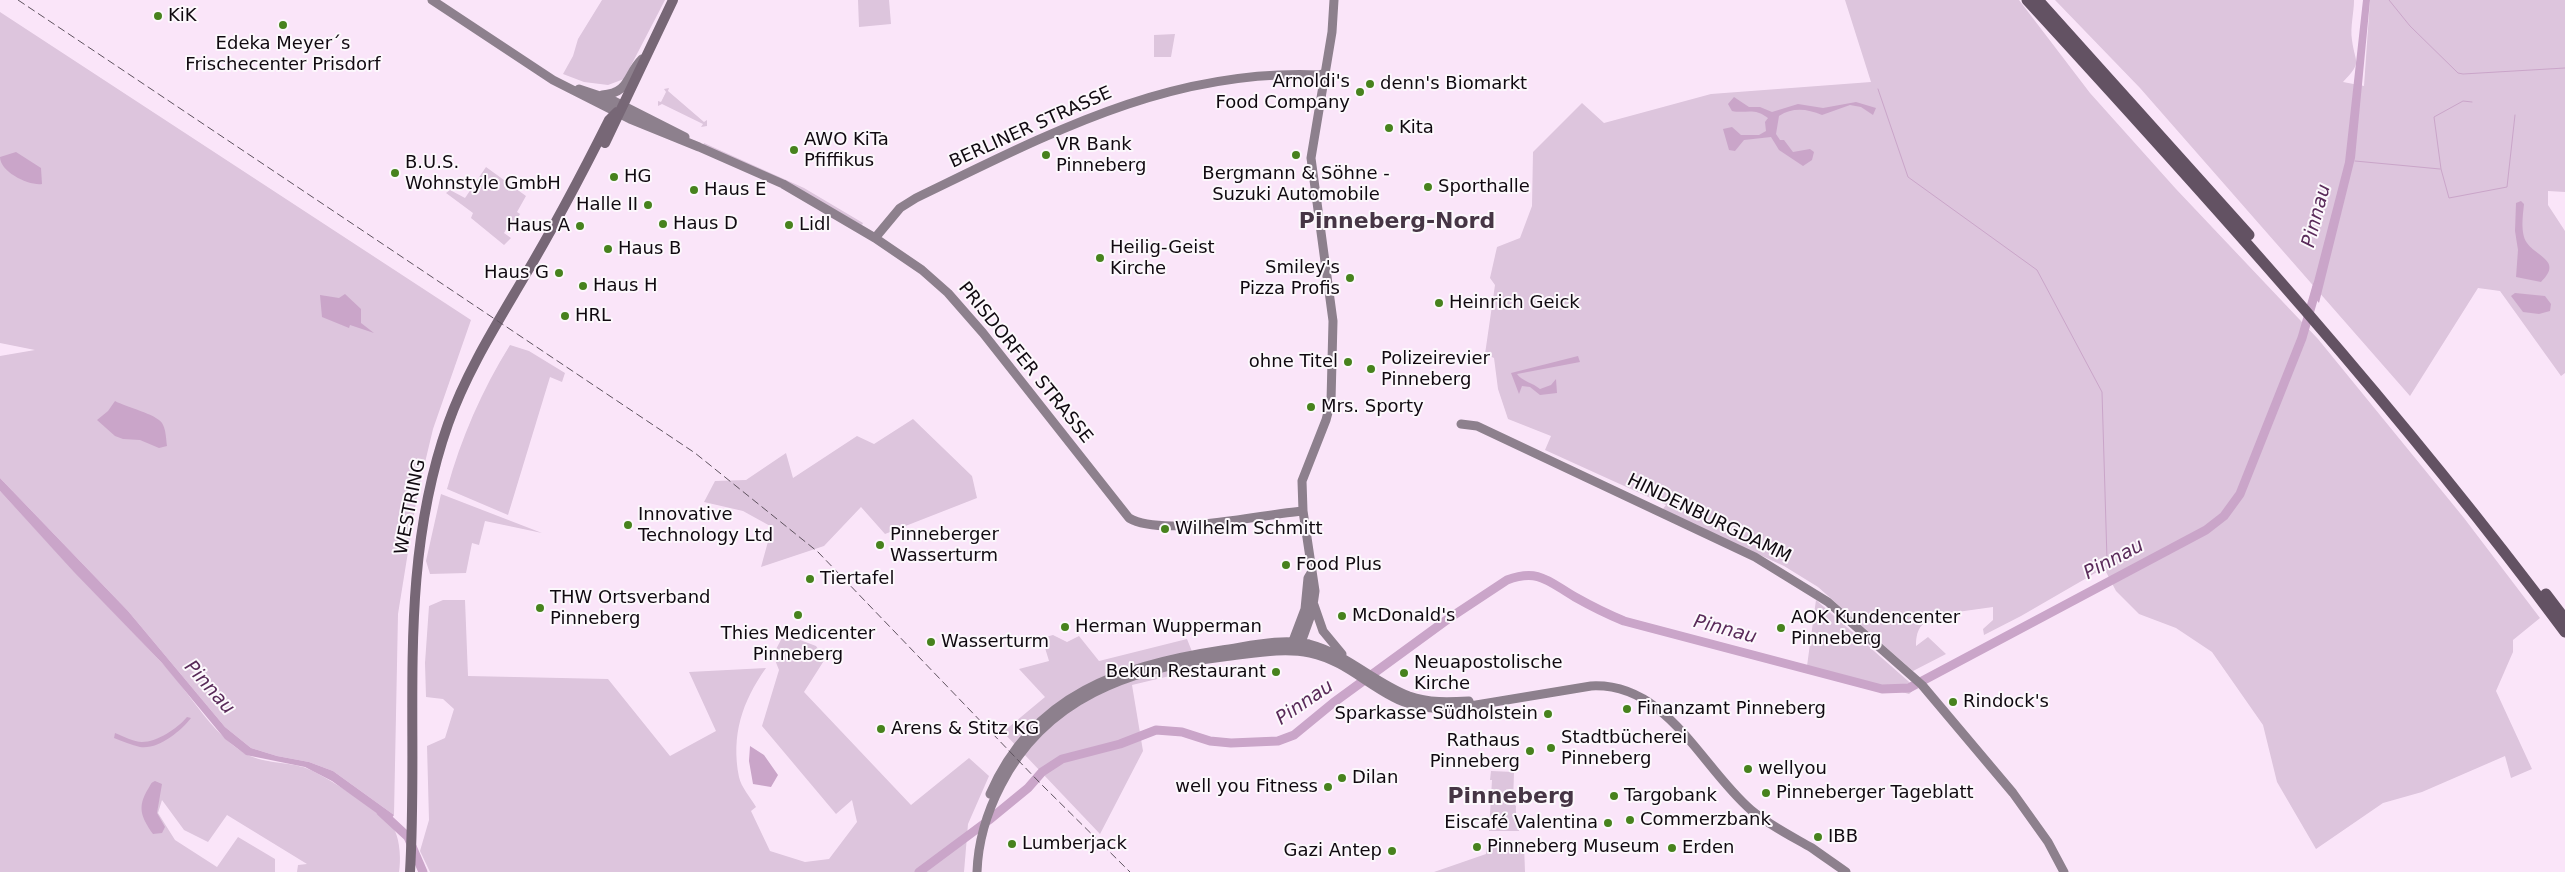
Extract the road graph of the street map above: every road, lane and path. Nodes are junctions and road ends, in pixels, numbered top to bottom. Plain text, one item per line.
1 (432, 0) edge
2 (673, 0) edge
3 (1334, 0) edge
4 (2027, 0) edge
5 (2038, 0) edge
6 (649, 52) junction
7 (1325, 73) junction
8 (553, 80) junction
9 (600, 96) junction
10 (620, 109) junction
11 (875, 238) junction
12 (2302, 300) junction
13 (2326, 328) junction
14 (1461, 424) dead end
15 (1302, 511) junction
16 (1311, 573) junction
17 (1314, 603) junction
18 (2565, 619) edge
19 (2565, 632) edge
20 (1295, 647) junction
21 (1205, 656) junction
22 (1347, 659) junction
23 (1360, 672) junction
24 (1377, 683) junction
25 (1409, 695) junction
26 (1398, 699) junction
27 (1495, 701) junction
28 (1458, 702) junction
29 (1452, 709) junction
30 (410, 872) edge
31 (971, 872) edge
32 (977, 872) edge
33 (1846, 872) edge
34 (2064, 872) edge

1 - 8 main road, PRISDORFER STRASSE
2 - 6 main road, WESTRING
3 - 7 main road
4 - 12 highway
5 - 12 highway
6 - 9 main road
6 - 10 main road, WESTRING
7 - 11 main road, BERLINER STRASSE
7 - 15 main road
8 - 9 main road, PRISDORFER STRASSE
8 - 10 main road, PRISDORFER STRASSE
9 - 10 main road, PRISDORFER STRASSE
10 - 11 main road, PRISDORFER STRASSE
10 - 30 main road, WESTRING
11 - 15 main road, PRISDORFER STRASSE
12 - 13 highway
13 - 18 highway
13 - 19 highway
14 - 34 main road, HINDENBURGDAMM
15 - 16 main road
16 - 17 main road
16 - 20 main road
17 - 20 main road
17 - 22 main road
20 - 21 main road
20 - 22 main road
20 - 23 main road
21 - 31 main road
21 - 32 main road
22 - 23 main road
23 - 24 main road
24 - 25 main road
24 - 26 main road
25 - 26 main road
25 - 28 main road
26 - 29 main road
27 - 28 main road
27 - 29 main road
27 - 33 main road
28 - 29 main road

